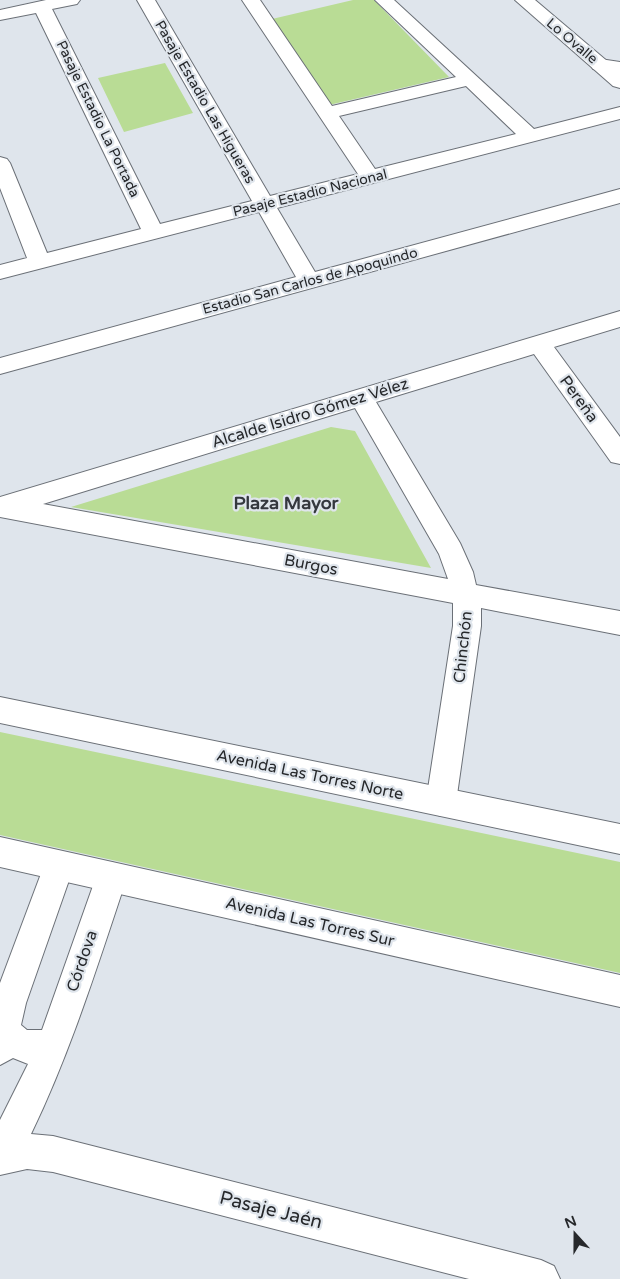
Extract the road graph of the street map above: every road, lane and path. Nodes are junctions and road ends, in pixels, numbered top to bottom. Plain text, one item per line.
1 (71, 0) edge
2 (146, 0) edge
3 (251, 0) edge
4 (384, 0) edge
5 (524, 0) edge
6 (42, 6) junction
7 (0, 15) edge
8 (600, 65) junction
9 (620, 68) edge
10 (469, 80) junction
11 (620, 82) edge
12 (327, 113) junction
13 (620, 114) edge
14 (530, 136) junction
15 (0, 163) edge
16 (370, 177) junction
17 (620, 196) edge
18 (264, 204) junction
19 (154, 233) junction
20 (40, 262) junction
21 (0, 272) edge
22 (309, 281) junction
23 (620, 319) edge
24 (539, 344) junction
25 (0, 366) edge
26 (361, 398) junction
27 (620, 455) edge
28 (1, 507) edge
29 (466, 594) junction
30 (620, 623) edge
31 (0, 710) edge
32 (441, 802) junction
33 (620, 840) edge
34 (0, 852) edge
35 (60, 866) junction
36 (111, 877) junction
37 (620, 991) edge
38 (2, 1038) edge
39 (52, 1045) junction
40 (0, 1156) edge
41 (541, 1279) edge

1 - 6 street
2 - 18 street, Pasaje Estadio Las Higueras
3 - 12 street
4 - 10 street
5 - 8 street, Lo Ovalle
6 - 7 street
6 - 19 street, Pasaje Estadio La Portada
8 - 9 street
8 - 11 street, Lo Ovalle
10 - 12 street
10 - 14 street
12 - 16 street
13 - 14 street, Pasaje Estadio Nacional
14 - 16 street, Pasaje Estadio Nacional
15 - 20 street
16 - 18 street, Pasaje Estadio Nacional
17 - 22 street, Estadio San Carlos de Apoquindo
18 - 19 street, Pasaje Estadio Nacional
18 - 22 street, Pasaje Estadio Las Higueras
19 - 20 street, Pasaje Estadio Nacional
20 - 21 street, Pasaje Estadio Nacional
22 - 25 street, Estadio San Carlos de Apoquindo
23 - 24 street, Alcalde Isidro Gómez Vélez
24 - 26 street, Alcalde Isidro Gómez Vélez
24 - 27 street, Pereña
26 - 28 street, Alcalde Isidro Gómez Vélez
26 - 29 street, Chinchón
28 - 29 street, Burgos
29 - 30 street, Burgos
29 - 32 street, Chinchón
31 - 32 street, Avenida Las Torres Norte
32 - 33 street, Avenida Las Torres Norte
34 - 35 street, Avenida Las Torres Sur
35 - 36 street, Avenida Las Torres Sur
35 - 38 street
36 - 37 street, Avenida Las Torres Sur
36 - 39 street, Córdova
38 - 39 street
39 - 40 street, Córdova
40 - 41 street, Pasaje Jaén

